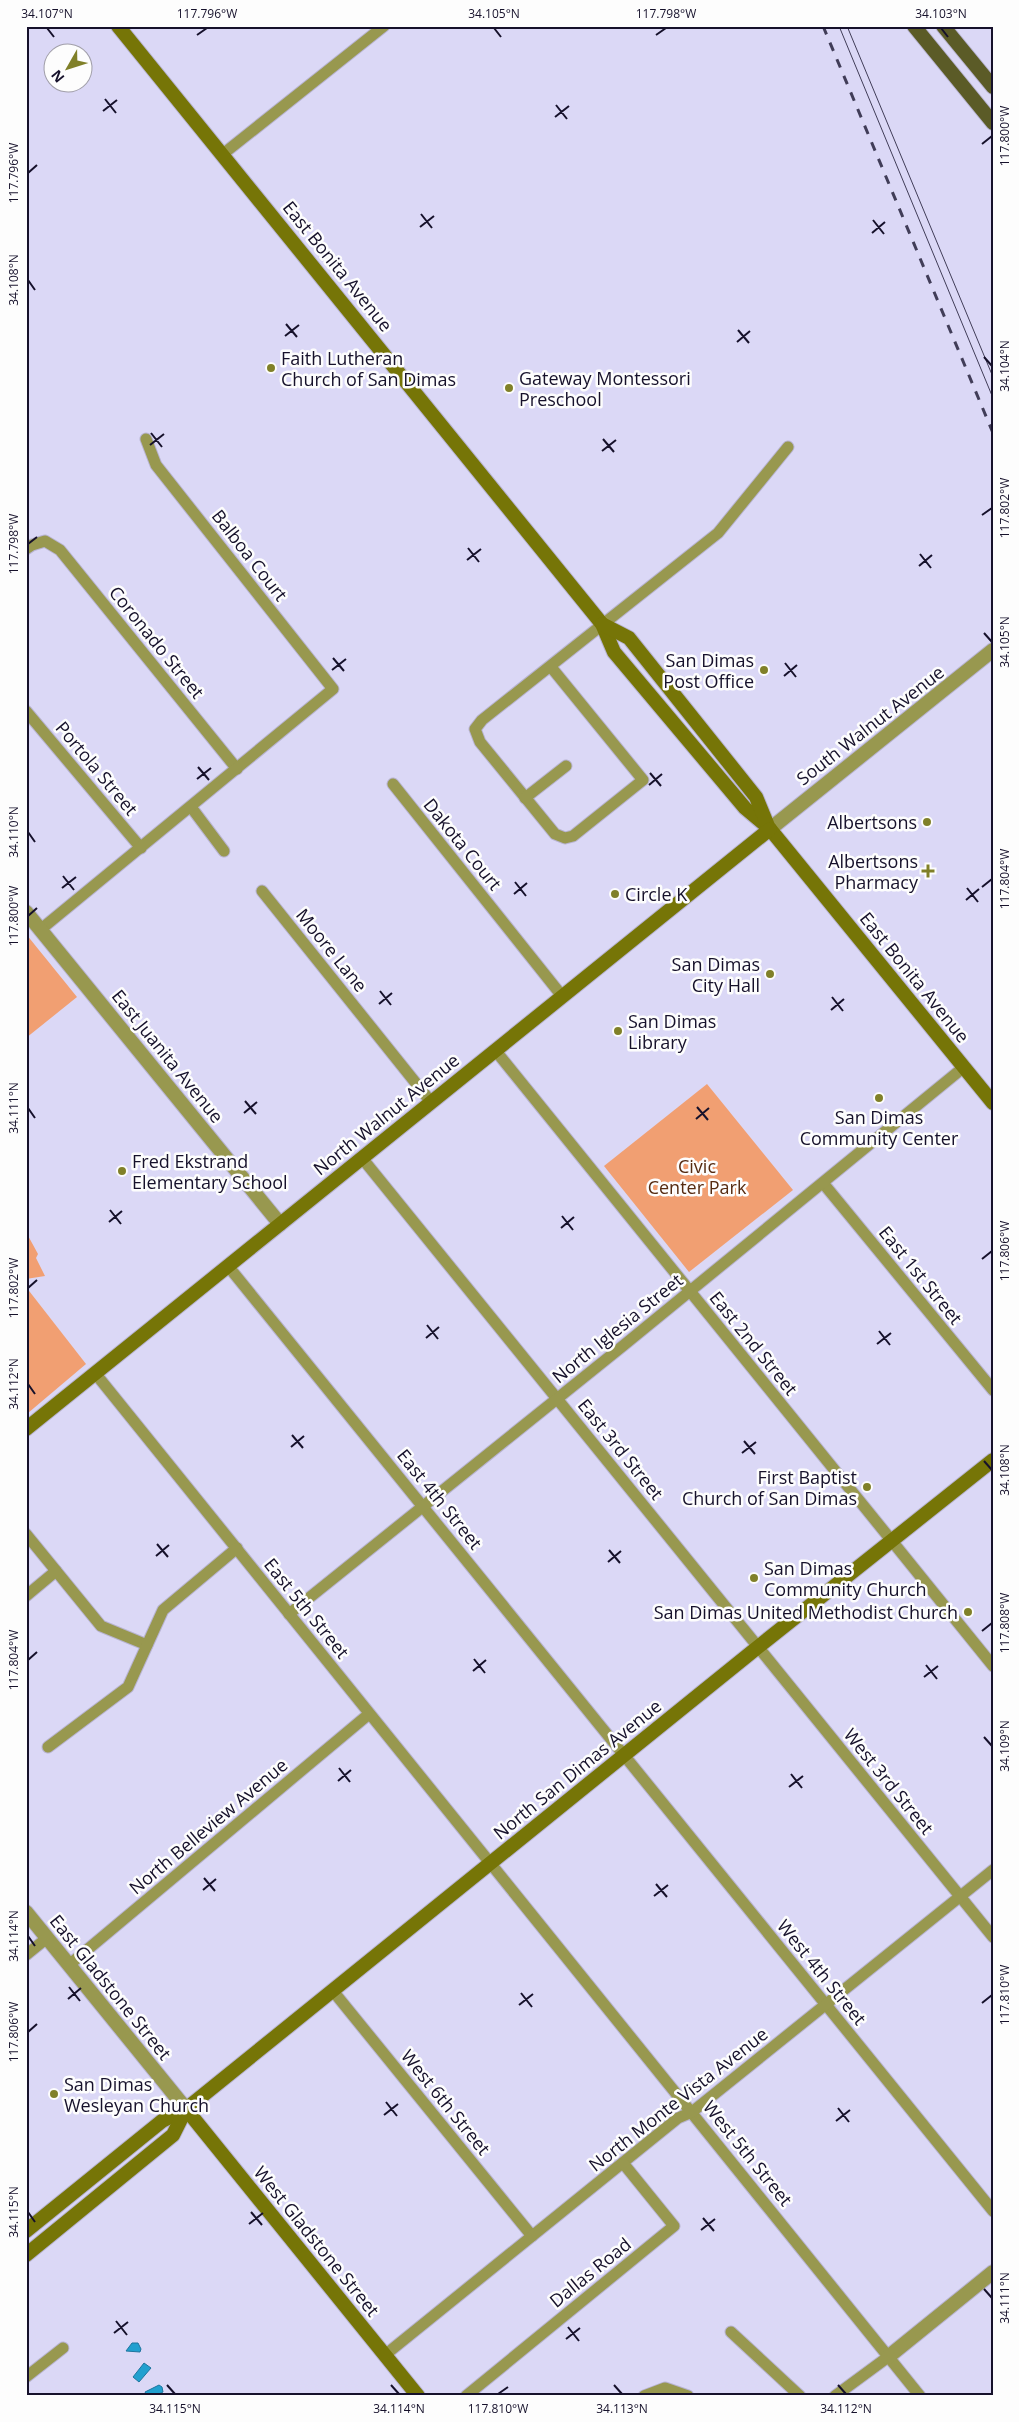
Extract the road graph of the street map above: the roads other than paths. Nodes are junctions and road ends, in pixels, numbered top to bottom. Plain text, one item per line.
1 (118, 26) edge
2 (384, 26) edge
3 (914, 26) edge
4 (943, 26) edge
5 (993, 87) edge
6 (993, 123) edge
7 (223, 154) junction
8 (146, 439) dead end
9 (788, 447) dead end
10 (26, 549) edge
11 (602, 624) junction
12 (993, 650) edge
13 (551, 667) junction
14 (26, 711) edge
15 (566, 766) dead end
16 (237, 769) junction
17 (393, 784) dead end
18 (525, 798) junction
19 (191, 807) junction
20 (770, 829) junction
21 (141, 848) junction
22 (224, 851) dead end
23 (262, 891) dead end
24 (26, 912) edge
25 (40, 930) junction
26 (562, 996) junction
27 (495, 1050) junction
28 (964, 1067) junction
29 (430, 1102) junction
30 (993, 1104) edge
31 (362, 1158) junction
32 (823, 1183) junction
33 (280, 1224) junction
34 (228, 1266) junction
35 (690, 1291) junction
36 (95, 1373) junction
37 (993, 1390) edge
38 (558, 1399) junction
39 (26, 1429) edge
40 (993, 1460) edge
41 (424, 1507) junction
42 (26, 1534) edge
43 (892, 1541) junction
44 (237, 1548) junction
45 (56, 1571) junction
46 (26, 1596) edge
47 (290, 1614) junction
48 (147, 1645) junction
49 (758, 1646) junction
50 (993, 1666) edge
51 (370, 1714) junction
52 (48, 1747) dead end
53 (623, 1756) junction
54 (490, 1864) junction
55 (993, 1870) edge
56 (960, 1896) junction
57 (26, 1912) edge
58 (993, 1936) edge
59 (47, 1938) junction
60 (26, 1955) edge
61 (69, 1965) junction
62 (333, 1990) junction
63 (826, 2005) junction
64 (186, 2110) junction
65 (692, 2112) junction
66 (623, 2163) junction
67 (993, 2211) edge
68 (26, 2231) edge
69 (532, 2236) junction
70 (26, 2255) edge
71 (993, 2272) edge
72 (731, 2332) dead end
73 (63, 2348) dead end
74 (385, 2355) junction
75 (888, 2357) junction
76 (26, 2377) edge
77 (418, 2396) edge
78 (466, 2396) edge
79 (644, 2396) edge
80 (688, 2396) edge
81 (800, 2396) edge
82 (835, 2396) edge
83 (920, 2396) edge

1 - 7 main road, East Bonita Avenue
2 - 7 street
3 - 6 main road
4 - 5 main road
7 - 11 main road, East Bonita Avenue
8 - 16 street, Balboa Court
9 - 11 street
10 - 16 street, Coronado Street
11 - 13 street
11 - 20 main road, East Bonita Avenue
11 - 20 main road, East Bonita Avenue
12 - 20 street, South Walnut Avenue
13 - 18 street
13 - 18 street
14 - 21 street, Portola Street
15 - 18 street
16 - 19 street
17 - 26 street, Dakota Court
19 - 21 street
19 - 22 street
20 - 26 main road, North Walnut Avenue
20 - 28 main road, East Bonita Avenue
21 - 25 street
23 - 29 street, Moore Lane
24 - 25 street, East Juanita Avenue
25 - 33 street, East Juanita Avenue
26 - 27 main road, North Walnut Avenue
27 - 29 main road, North Walnut Avenue
27 - 35 street, East 2nd Street
28 - 30 main road, East Bonita Avenue
28 - 32 street, North Iglesia Street
29 - 31 main road, North Walnut Avenue
31 - 33 main road, North Walnut Avenue
31 - 38 street, East 3rd Street
32 - 35 street, North Iglesia Street
32 - 37 street, East 1st Street
33 - 34 main road, North Walnut Avenue
34 - 36 main road, North Walnut Avenue
34 - 41 street, East 4th Street
35 - 38 street, North Iglesia Street
35 - 43 street, East 2nd Street
36 - 39 main road, North Walnut Avenue
36 - 44 street, East 5th Street
38 - 41 street, North Iglesia Street
38 - 49 street, East 3rd Street
40 - 43 main road, North San Dimas Avenue
41 - 47 street, North Iglesia Street
41 - 53 street, East 4th Street
42 - 45 street
43 - 49 main road, North San Dimas Avenue
43 - 50 street, East 2nd Street
44 - 47 street, East 5th Street
44 - 48 street
45 - 46 street
45 - 48 street
47 - 51 street, East 5th Street
48 - 52 street
49 - 53 main road, North San Dimas Avenue
49 - 56 street, West 3rd Street
51 - 54 street, East 5th Street
51 - 61 street, North Belleview Avenue
53 - 54 main road, North San Dimas Avenue
53 - 63 street, West 4th Street
54 - 62 main road, North San Dimas Avenue
54 - 65 street, West 5th Street
55 - 56 street, North Monte Vista Avenue
56 - 58 street, West 3rd Street
56 - 63 street, North Monte Vista Avenue
57 - 59 street, East Gladstone Street
59 - 60 street
59 - 61 street, East Gladstone Street
61 - 64 street, East Gladstone Street
62 - 64 main road, North San Dimas Avenue
62 - 69 street, West 6th Street
63 - 65 street, North Monte Vista Avenue
63 - 67 street, West 4th Street
64 - 68 main road, North San Dimas Avenue
64 - 70 main road, North San Dimas Avenue
64 - 74 main road, West Gladstone Street
65 - 66 street, North Monte Vista Avenue
65 - 75 street, West 5th Street
66 - 69 street, North Monte Vista Avenue
66 - 78 street, Dallas Road
69 - 74 street, North Monte Vista Avenue
71 - 75 street
72 - 81 street
73 - 76 street
74 - 77 main road, West Gladstone Street
75 - 82 street
75 - 83 street, West 5th Street
79 - 80 street

